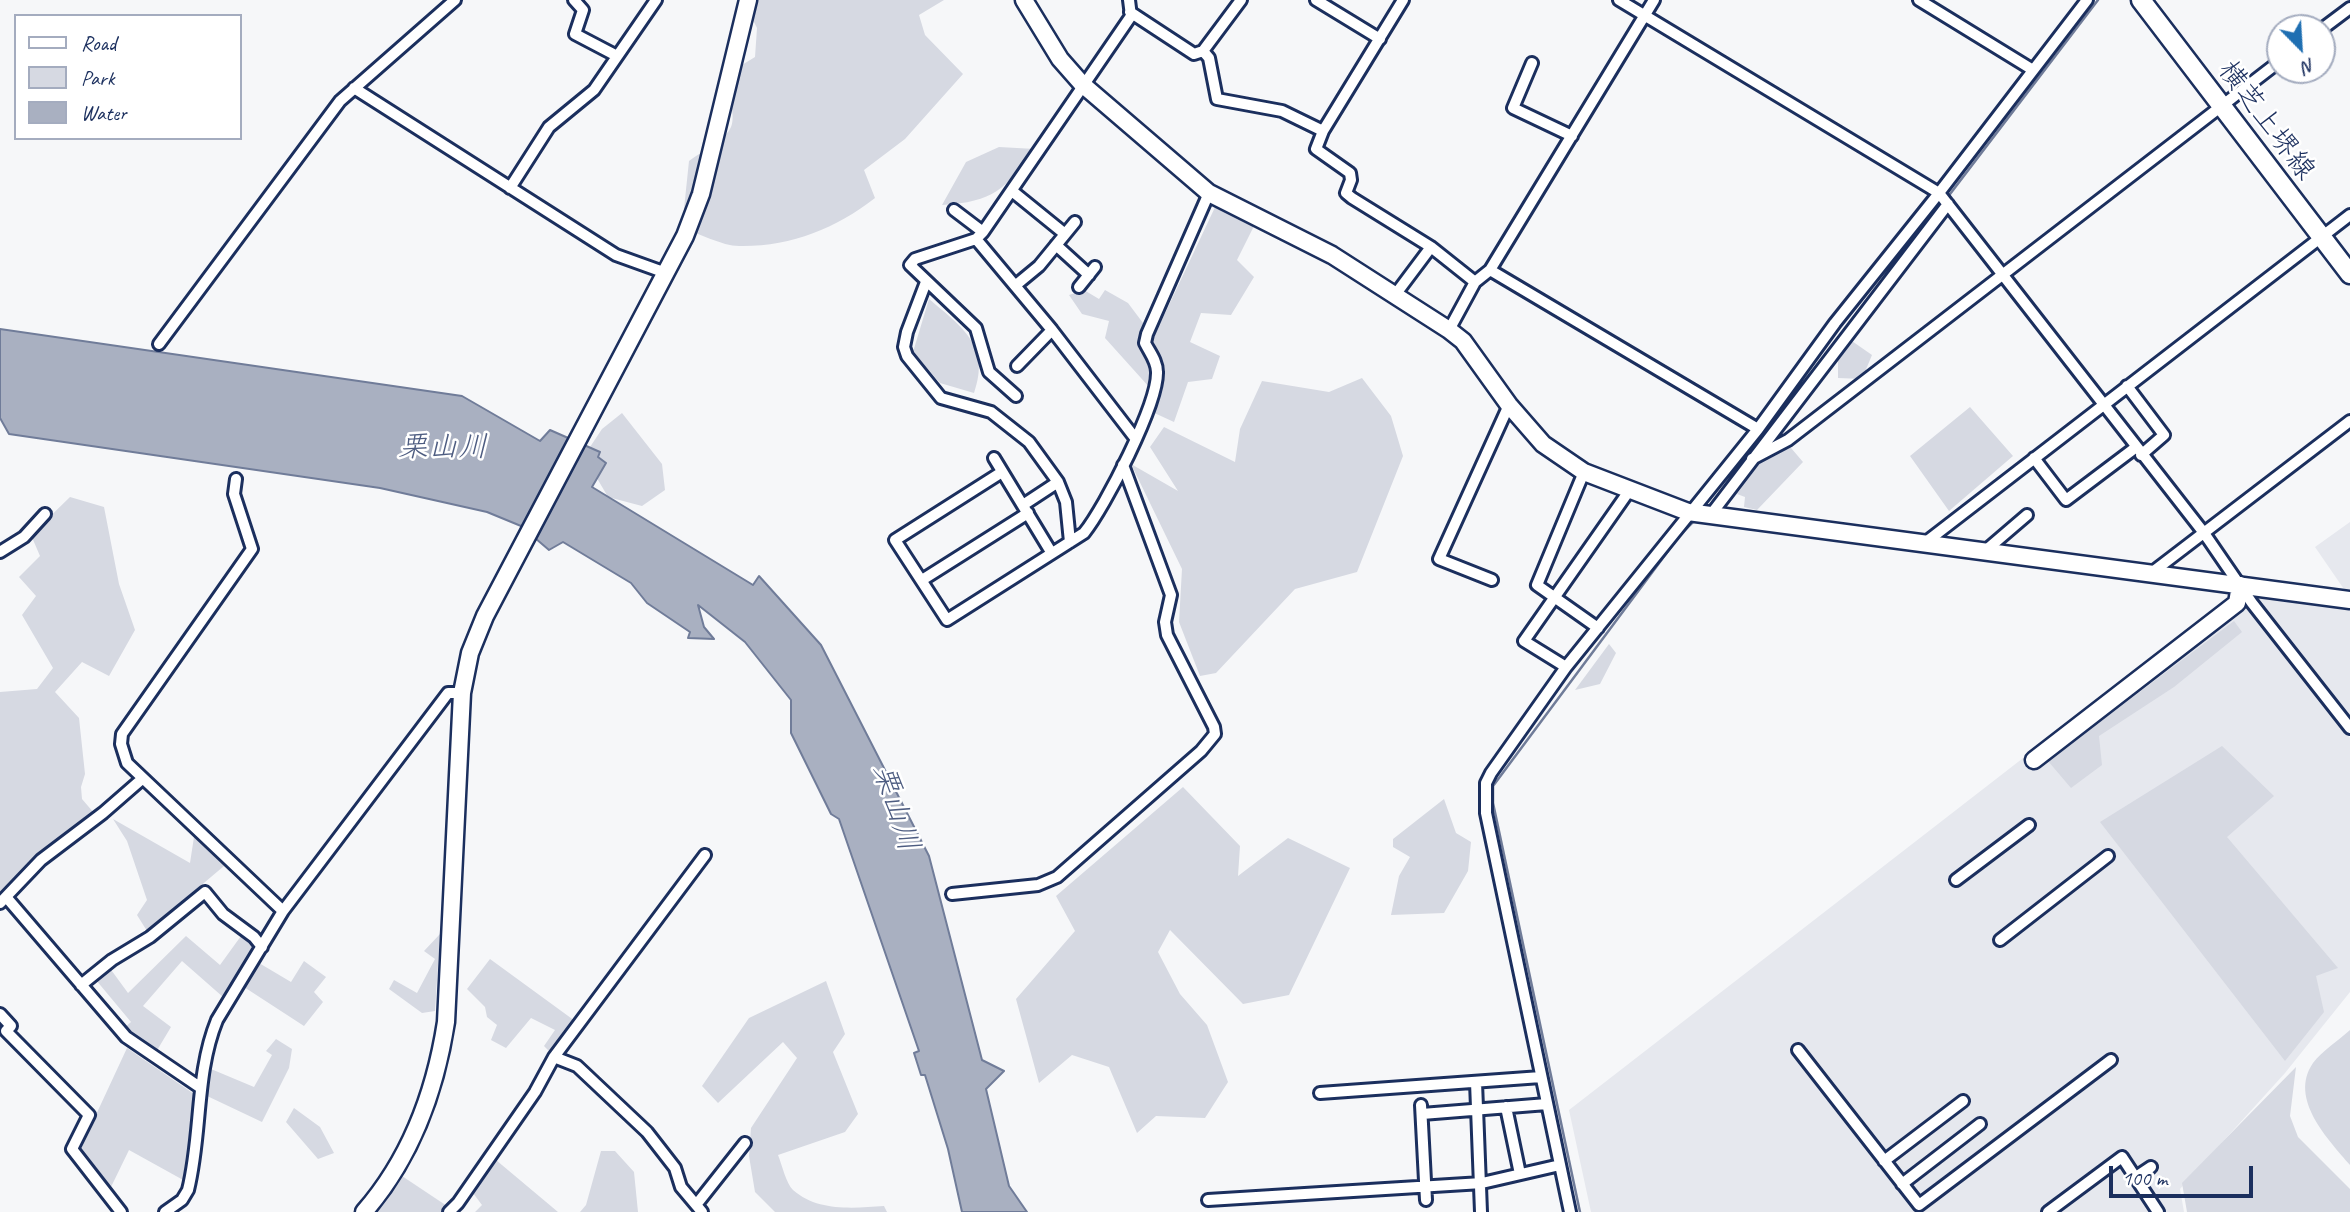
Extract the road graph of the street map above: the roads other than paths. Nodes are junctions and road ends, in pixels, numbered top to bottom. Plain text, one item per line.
1 (455, 0) edge
2 (574, 0) edge
3 (656, 0) edge
4 (748, 0) edge
5 (1024, 0) edge
6 (1129, 0) edge
7 (1241, 0) edge
8 (1316, 0) edge
9 (1403, 0) edge
10 (1619, 0) edge
11 (1654, 0) edge
12 (1919, 0) edge
13 (2087, 0) edge
14 (2141, 0) edge
15 (1130, 12) junction
16 (1645, 15) junction
17 (1380, 39) junction
18 (1203, 51) junction
19 (617, 56) junction
20 (1532, 63) dead end
21 (2033, 70) junction
22 (2266, 72) edge
23 (1083, 84) junction
24 (354, 88) junction
25 (2221, 106) junction
26 (1323, 131) junction
27 (1572, 136) junction
28 (510, 188) junction
29 (1012, 191) junction
30 (1209, 193) junction
31 (1940, 193) junction
32 (1948, 204) junction
33 (954, 210) dead end
34 (2350, 215) edge
35 (1074, 222) dead end
36 (1065, 234) junction
37 (979, 235) junction
38 (2322, 237) junction
39 (1056, 245) junction
40 (1431, 247) junction
41 (1490, 270) junction
42 (666, 273) junction
43 (2350, 274) edge
44 (2004, 275) junction
45 (926, 282) junction
46 (1475, 282) junction
47 (1016, 285) junction
48 (1079, 287) dead end
49 (1395, 295) junction
50 (1052, 330) junction
51 (1449, 330) junction
52 (159, 344) dead end
53 (1017, 366) dead end
54 (2126, 386) junction
55 (1016, 396) dead end
56 (1510, 405) junction
57 (2102, 405) junction
58 (2350, 421) edge
59 (1758, 429) junction
60 (1135, 438) junction
61 (2138, 452) junction
62 (994, 458) dead end
63 (2034, 458) junction
64 (1752, 459) junction
65 (1123, 465) junction
66 (1002, 472) junction
67 (1584, 472) junction
68 (236, 479) dead end
69 (1058, 482) junction
70 (1629, 491) junction
71 (1026, 509) junction
72 (1688, 512) junction
73 (45, 514) dead end
74 (2027, 514) dead end
75 (1709, 517) junction
76 (2204, 533) junction
77 (1070, 542) junction
78 (1926, 542) junction
79 (1985, 551) junction
80 (0, 552) edge
81 (1051, 552) junction
82 (2150, 574) junction
83 (922, 580) junction
84 (1492, 580) dead end
85 (2240, 585) junction
86 (1556, 598) junction
87 (2350, 600) edge
88 (1598, 628) junction
89 (1566, 667) junction
90 (462, 693) junction
91 (2350, 728) edge
92 (2034, 760) dead end
93 (142, 779) junction
94 (2029, 825) dead end
95 (705, 855) dead end
96 (2108, 856) dead end
97 (1956, 880) dead end
98 (951, 894) dead end
99 (4, 900) edge
100 (283, 911) junction
101 (2000, 940) dead end
102 (262, 947) junction
103 (81, 985) junction
104 (0, 1014) edge
105 (1798, 1050) dead end
106 (554, 1057) junction
107 (2110, 1060) dead end
108 (1541, 1077) junction
109 (1476, 1082) junction
110 (201, 1088) junction
111 (1320, 1093) dead end
112 (1964, 1101) dead end
113 (1547, 1104) junction
114 (1506, 1107) junction
115 (1476, 1110) junction
116 (1980, 1124) dead end
117 (745, 1143) dead end
118 (1884, 1161) junction
119 (1560, 1165) junction
120 (2151, 1167) dead end
121 (1520, 1174) junction
122 (2136, 1177) junction
123 (1482, 1183) junction
124 (1902, 1184) junction
125 (1426, 1194) junction
126 (1208, 1200) dead end
127 (699, 1208) edge
128 (121, 1212) edge
129 (165, 1212) edge
130 (364, 1212) edge
131 (449, 1212) edge
132 (1482, 1212) edge
133 (1570, 1212) edge
134 (2048, 1212) edge
135 (2158, 1212) edge

1 - 24 street
2 - 19 street
3 - 19 street
4 - 42 street
5 - 23 street
6 - 15 street
7 - 18 street
8 - 17 street
9 - 17 street
10 - 16 street
11 - 16 street
12 - 21 street
13 - 21 street
14 - 25 main road, 横芝上堺線
15 - 18 street
15 - 23 street
16 - 27 street
16 - 31 street
17 - 26 street
18 - 26 street
19 - 28 street
20 - 27 street
21 - 31 street
22 - 25 street
23 - 29 street
23 - 30 street
24 - 28 street
24 - 52 street
25 - 38 main road, 横芝上堺線
25 - 44 street
26 - 40 street
27 - 41 street
28 - 42 street
29 - 36 street
29 - 37 street
30 - 49 street
30 - 60 street
31 - 32 street
31 - 59 street
32 - 44 street
32 - 64 street
33 - 37 street
34 - 38 street
35 - 36 street
36 - 39 street
37 - 45 street
37 - 47 street
38 - 43 main road, 横芝上堺線
38 - 54 street
39 - 47 street
39 - 48 street
40 - 46 street
40 - 49 street
41 - 46 street
41 - 59 street
42 - 90 street
44 - 57 street
44 - 64 street
45 - 55 street
45 - 69 street
46 - 51 street
47 - 50 street
49 - 51 street
50 - 53 street
50 - 60 street
51 - 56 street
54 - 57 street
54 - 61 street
56 - 67 street
56 - 84 street
57 - 61 street
57 - 63 street
58 - 76 street
59 - 72 street
60 - 65 street
61 - 63 street
61 - 76 street
62 - 66 street
63 - 78 street
64 - 75 street
65 - 77 street
65 - 98 street
66 - 71 street
66 - 83 street
67 - 70 street
67 - 86 street
68 - 93 street
69 - 71 street
69 - 77 street
70 - 72 street
70 - 86 street
71 - 81 street
71 - 83 street
72 - 75 street
72 - 88 street
73 - 80 street
74 - 79 street
75 - 78 street
76 - 82 street
76 - 85 street
77 - 81 street
78 - 79 street
79 - 82 street
81 - 83 street
82 - 85 street
85 - 87 street
85 - 91 street
85 - 92 street
86 - 88 street
86 - 89 street
88 - 89 street
89 - 108 street
90 - 100 street
90 - 130 street
93 - 99 street
93 - 100 street
94 - 97 street
95 - 106 street
96 - 101 street
99 - 103 street
100 - 102 street
102 - 103 street
102 - 110 street
103 - 110 street
104 - 128 street
105 - 118 street
106 - 127 street
106 - 131 street
107 - 124 street
108 - 109 street
108 - 113 street
109 - 111 street
109 - 115 street
110 - 129 street
112 - 118 street
113 - 114 street
113 - 119 street
114 - 115 street
114 - 121 street
115 - 123 street
115 - 125 street
116 - 124 street
117 - 127 street
118 - 124 street
119 - 121 street
119 - 133 street
120 - 122 street
121 - 123 street
122 - 134 street
122 - 135 street
123 - 125 street
123 - 132 street
125 - 126 street

